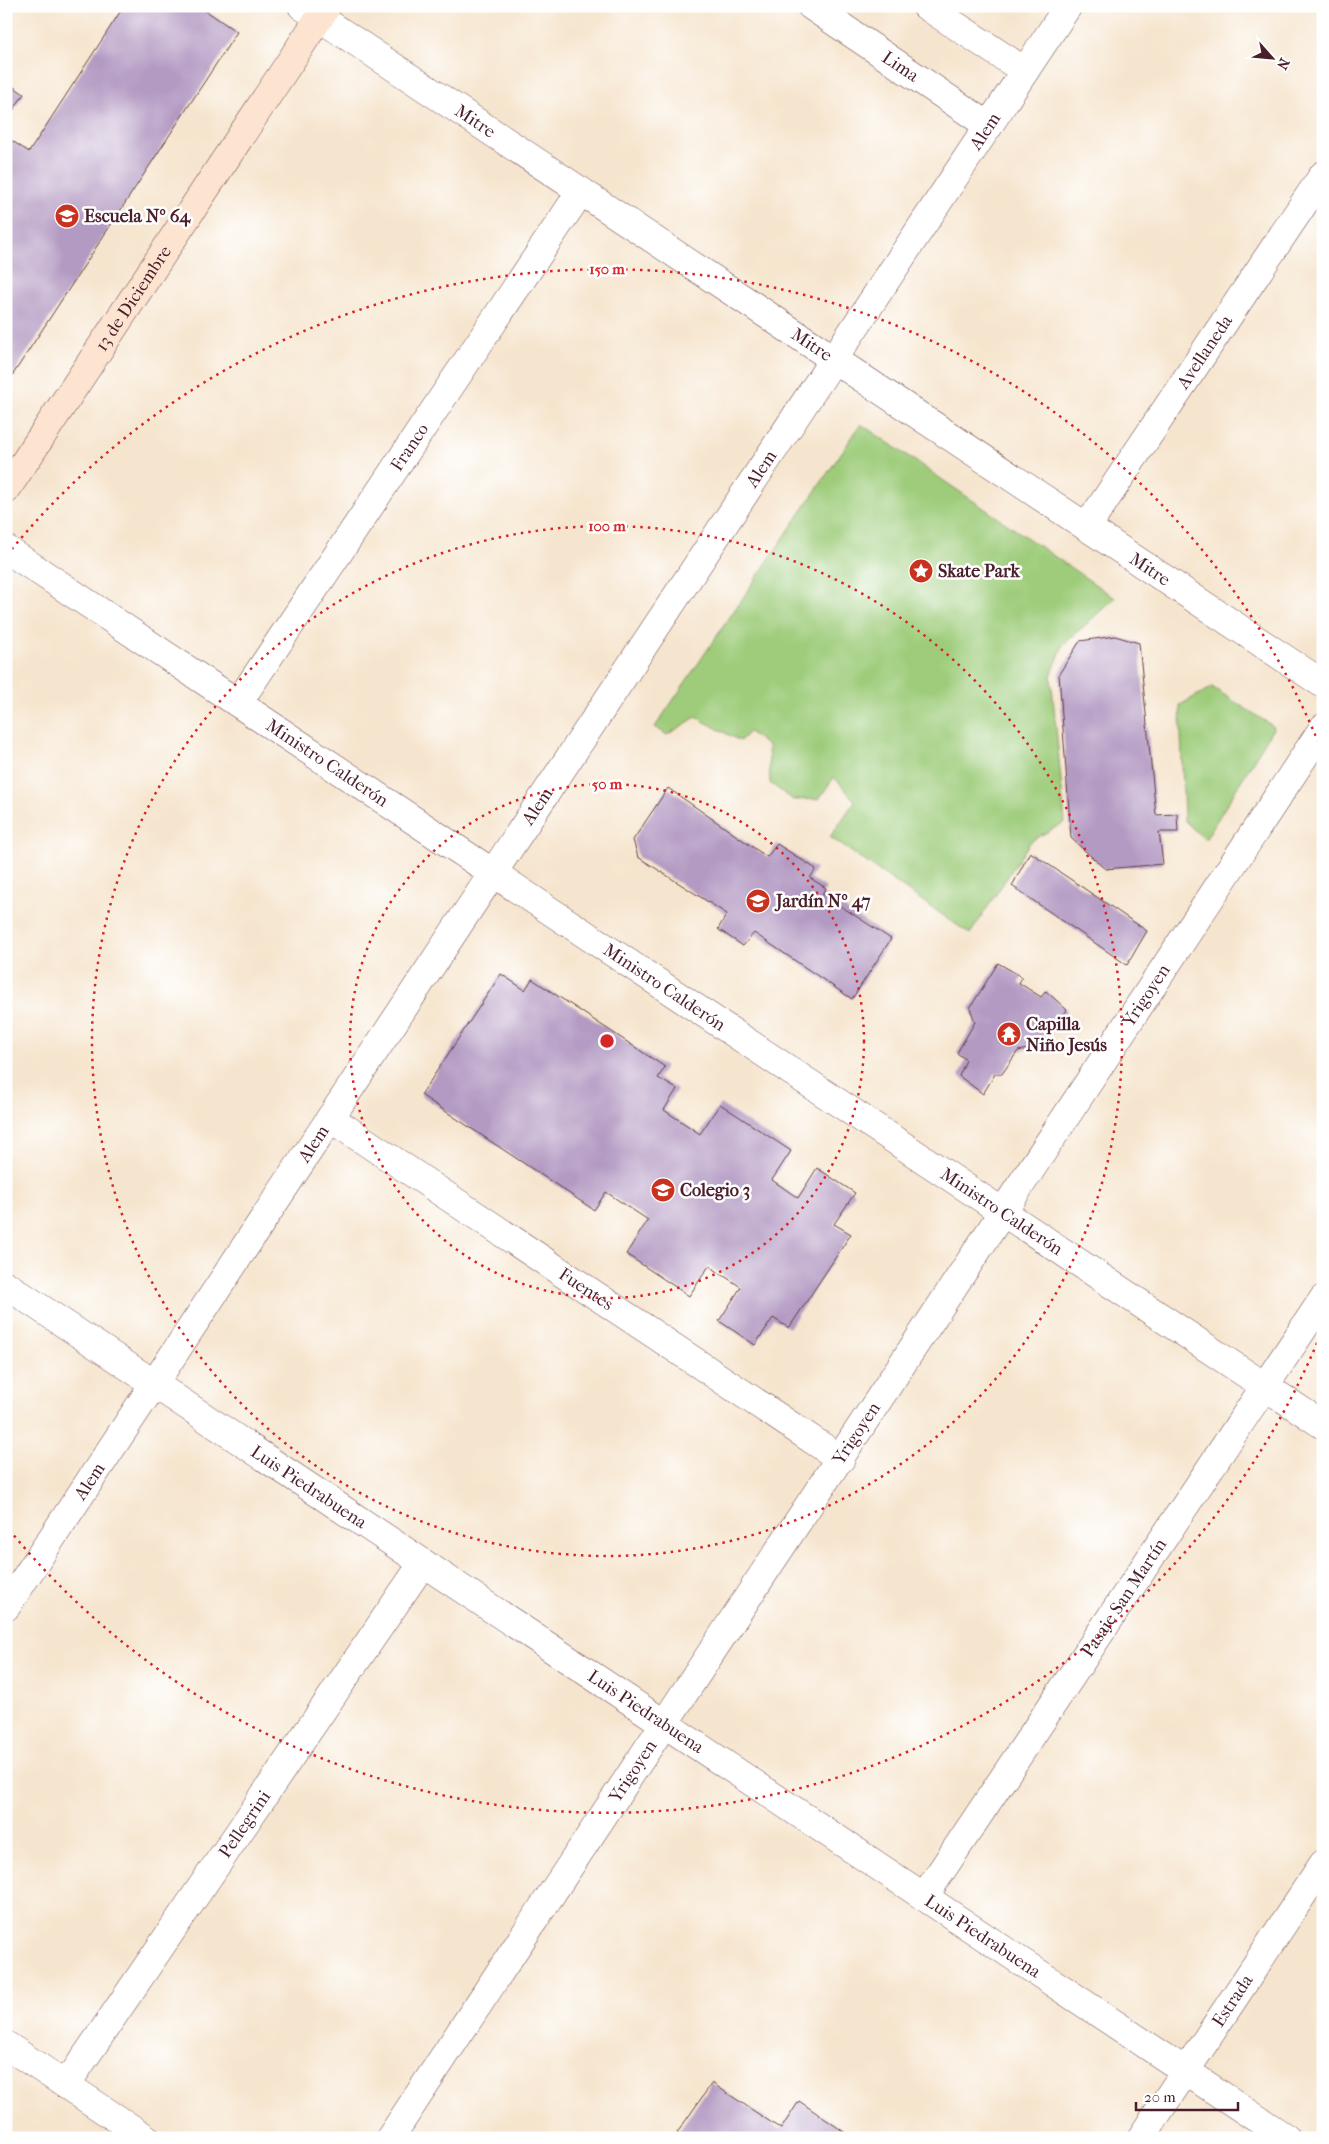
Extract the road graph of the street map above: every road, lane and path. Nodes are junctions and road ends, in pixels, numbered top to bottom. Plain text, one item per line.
1 (811, 6) edge
2 (926, 6) edge
3 (1068, 6) edge
4 (316, 10) edge
5 (1025, 71) junction
6 (989, 126) junction
7 (1323, 176) edge
8 (581, 191) junction
9 (834, 359) junction
10 (6, 490) edge
11 (1087, 527) junction
12 (6, 549) edge
13 (1323, 684) edge
14 (238, 704) junction
15 (1323, 728) edge
16 (493, 873) junction
17 (330, 1118) junction
18 (1002, 1211) junction
19 (6, 1285) edge
20 (1323, 1299) edge
21 (154, 1384) junction
22 (1265, 1386) junction
23 (1323, 1425) edge
24 (841, 1459) junction
25 (423, 1563) junction
26 (6, 1606) edge
27 (665, 1724) junction
28 (1323, 1864) edge
29 (924, 1897) junction
30 (6, 2045) edge
31 (1186, 2071) junction
32 (66, 2085) junction
33 (146, 2138) edge
34 (390, 2138) edge
35 (1141, 2138) edge
36 (1286, 2138) edge

1 - 6 street, Lima
2 - 5 street
3 - 5 street, Alem
4 - 8 street, Mitre
4 - 10 street, 13 de Diciembre
5 - 6 street, Alem
6 - 9 street, Alem
7 - 11 street, Avellaneda
8 - 9 street, Mitre
8 - 14 street, Franco
9 - 11 street, Mitre
9 - 16 street, Alem
11 - 13 street, Mitre
12 - 14 street, Ministro Calderón
14 - 16 street, Ministro Calderón
15 - 18 street, Yrigoyen
16 - 17 street, Alem
16 - 18 street, Ministro Calderón
17 - 21 street, Alem
17 - 24 street, Fuentes
18 - 22 street, Ministro Calderón
18 - 24 street, Yrigoyen
19 - 21 street, Luis Piedrabuena
20 - 22 street, Pasaje San Martín
21 - 25 street, Luis Piedrabuena
21 - 26 street, Alem
22 - 23 street, Ministro Calderón
22 - 29 street, Pasaje San Martín
24 - 27 street, Yrigoyen
25 - 27 street, Luis Piedrabuena
25 - 32 street, Pellegrini
27 - 29 street, Luis Piedrabuena
27 - 34 street, Yrigoyen
28 - 31 street, Estrada
29 - 31 street, Luis Piedrabuena
30 - 32 street
31 - 35 street, Estrada
31 - 36 street, Luis Piedrabuena
32 - 33 street

